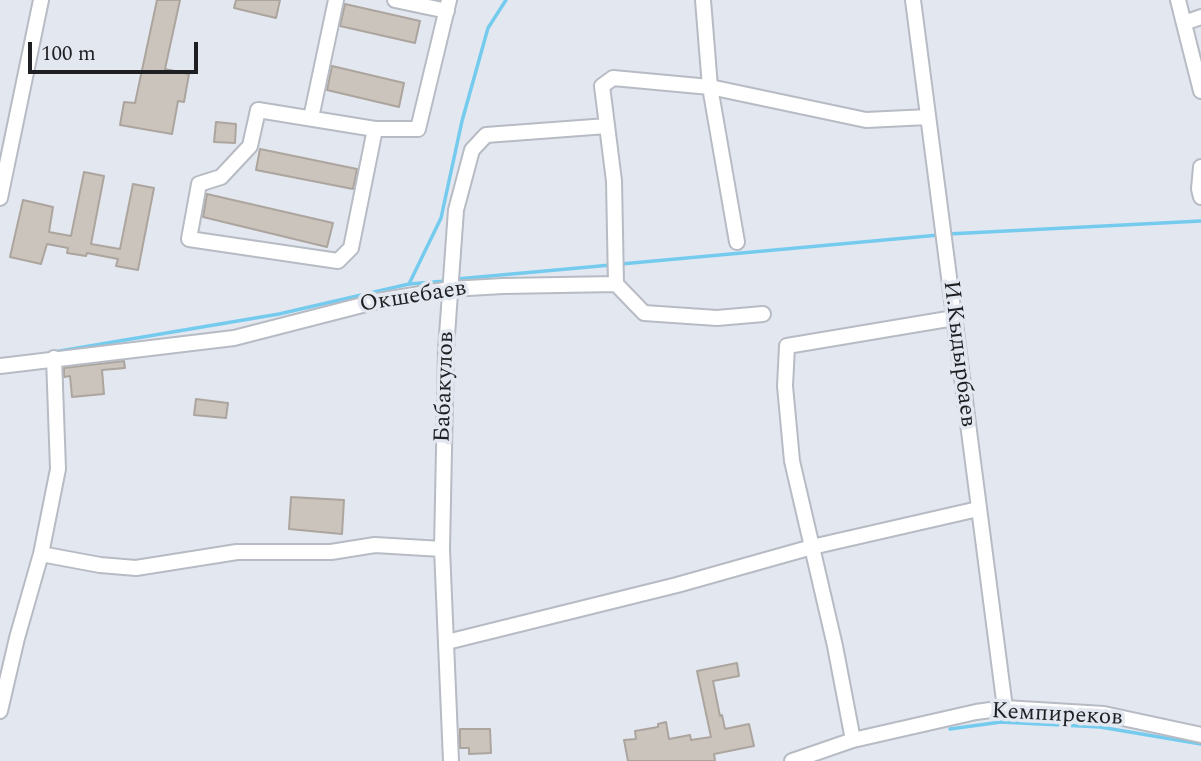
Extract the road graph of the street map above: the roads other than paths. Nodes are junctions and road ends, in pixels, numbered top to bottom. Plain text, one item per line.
1 (41, 0) edge
2 (336, 0) edge
3 (395, 0) edge
4 (703, 0) edge
5 (913, 0) edge
6 (1178, 0) edge
7 (448, 5) edge
8 (1201, 17) edge
9 (1184, 23) junction
10 (710, 87) junction
11 (1201, 91) edge
12 (928, 117) junction
13 (311, 118) junction
14 (607, 126) junction
15 (375, 129) junction
16 (1201, 167) edge
17 (1201, 197) edge
18 (0, 198) edge
19 (737, 242) dead end
20 (617, 284) junction
21 (452, 289) junction
22 (763, 314) dead end
23 (954, 318) junction
24 (54, 358) junction
25 (0, 366) edge
26 (978, 509) junction
27 (812, 547) junction
28 (442, 548) junction
29 (41, 554) junction
30 (447, 642) junction
31 (1005, 708) junction
32 (0, 711) edge
33 (1201, 734) edge
34 (853, 740) junction
35 (452, 761) edge
36 (792, 761) edge

1 - 18 street
2 - 13 street
3 - 7 street
4 - 10 street
5 - 12 street, И.Кыдырбаев
6 - 9 street
7 - 15 street
8 - 9 street
9 - 11 street
10 - 12 street
10 - 14 street
10 - 19 street
12 - 23 street, И.Кыдырбаев
13 - 15 street
13 - 15 street
14 - 20 street
14 - 21 street, Бабакулов
16 - 17 street
20 - 21 street, Окшебаев
20 - 22 street
21 - 24 street, Окшебаев
21 - 28 street, Бабакулов
23 - 26 street, И.Кыдырбаев
23 - 27 street
24 - 25 street, Окшебаев
24 - 29 street
26 - 27 street
26 - 31 street, И.Кыдырбаев
27 - 30 street
27 - 34 street
28 - 29 street
28 - 30 street, Бабакулов
29 - 32 street
30 - 35 street, Бабакулов
31 - 33 street, Кемпиреков
31 - 34 street, Кемпиреков
34 - 36 street, Кемпиреков

